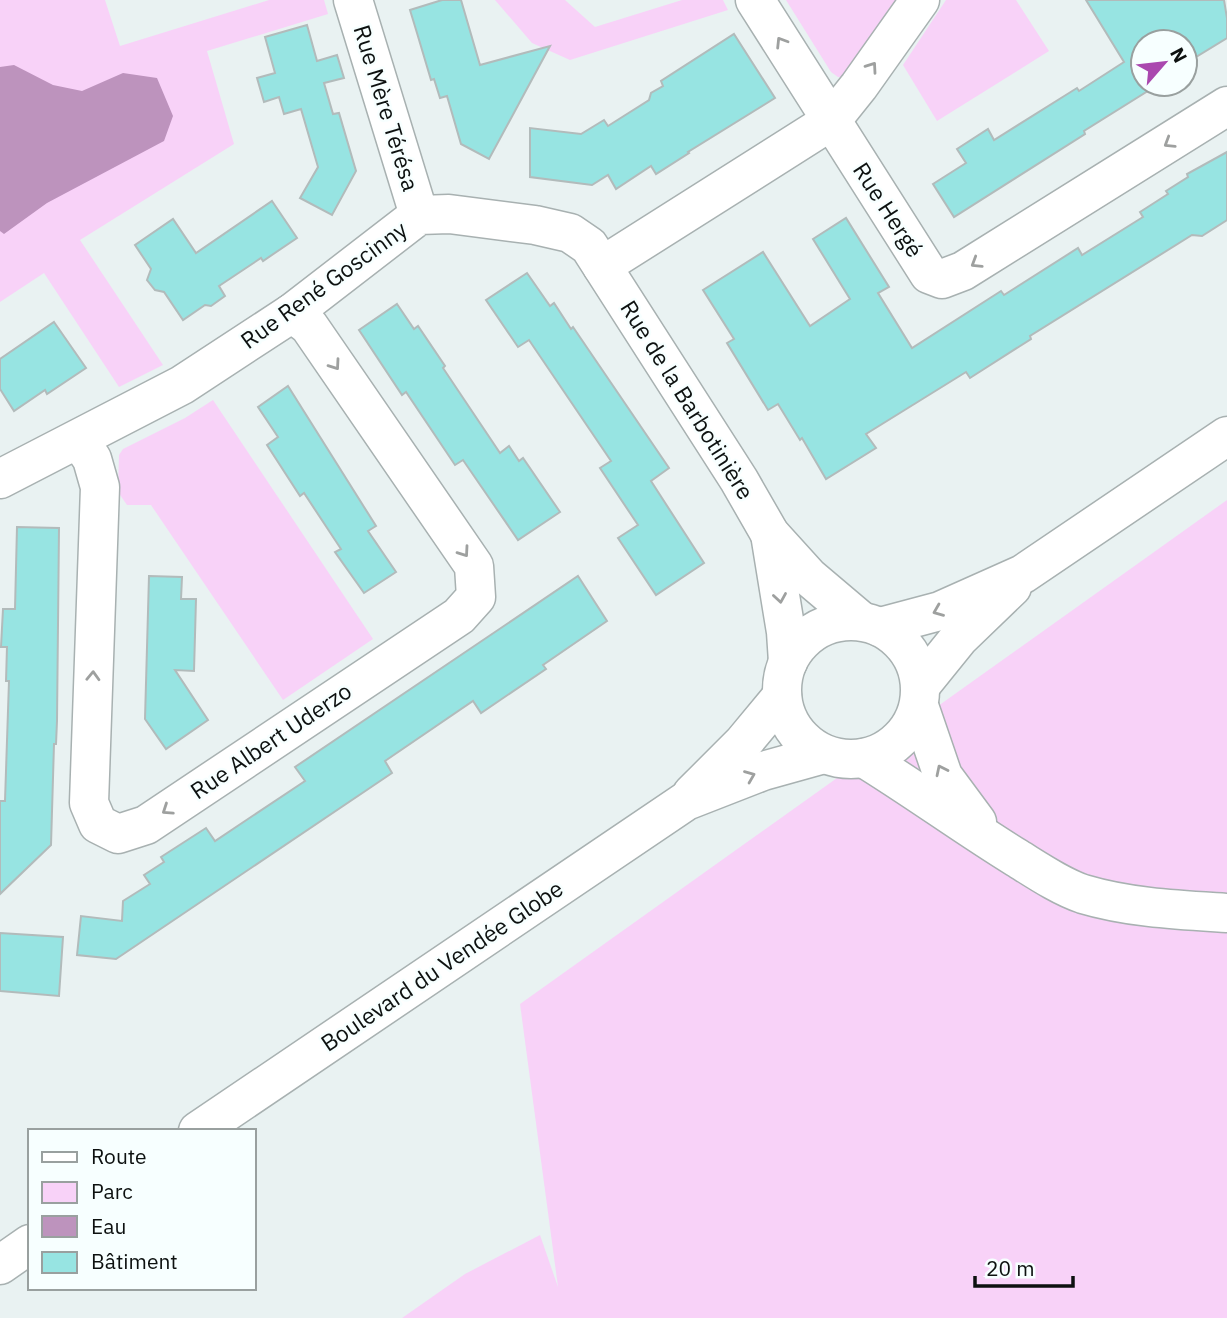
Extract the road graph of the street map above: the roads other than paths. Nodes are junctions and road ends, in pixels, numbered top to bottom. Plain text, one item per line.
1 (353, 0) edge
2 (755, 0) edge
3 (920, 0) edge
4 (1227, 106) edge
5 (831, 121) junction
6 (419, 215) junction
7 (602, 266) junction
8 (292, 313) junction
9 (1227, 436) edge
10 (79, 440) junction
11 (0, 479) edge
12 (770, 534) junction
13 (1023, 574) junction
14 (870, 624) junction
15 (785, 679) junction
16 (920, 695) junction
17 (824, 754) junction
18 (864, 758) junction
19 (686, 801) junction
20 (996, 845) junction
21 (1227, 913) edge
22 (201, 1129) edge
23 (28, 1245) edge
24 (0, 1265) edge

1 - 6 street, Rue Mère Térésa
5 -> 2 street
5 -> 3 street
4 -> 5 street, Rue Hergé
5 - 7 street
6 - 7 street, Rue René Goscinny
6 - 8 street, Rue René Goscinny
7 - 12 street, Rue de la Barbotinière
8 - 10 street, Rue René Goscinny
8 -> 10 street, Rue Albert Uderzo
9 - 13 street
10 - 11 street, Rue René Goscinny
12 - 14 street, Rue de la Barbotinière
12 -> 15 street, Rue de la Barbotinière
13 -> 14 street
13 - 16 street
14 - 15 street
14 - 16 street
15 - 17 street
15 - 19 street, Boulevard du Vendée Globe
16 - 18 street
20 -> 16 street
17 - 18 street
19 -> 17 street, Boulevard du Vendée Globe
18 - 20 street
19 - 22 street, Boulevard du Vendée Globe
20 - 21 street
23 - 24 street

